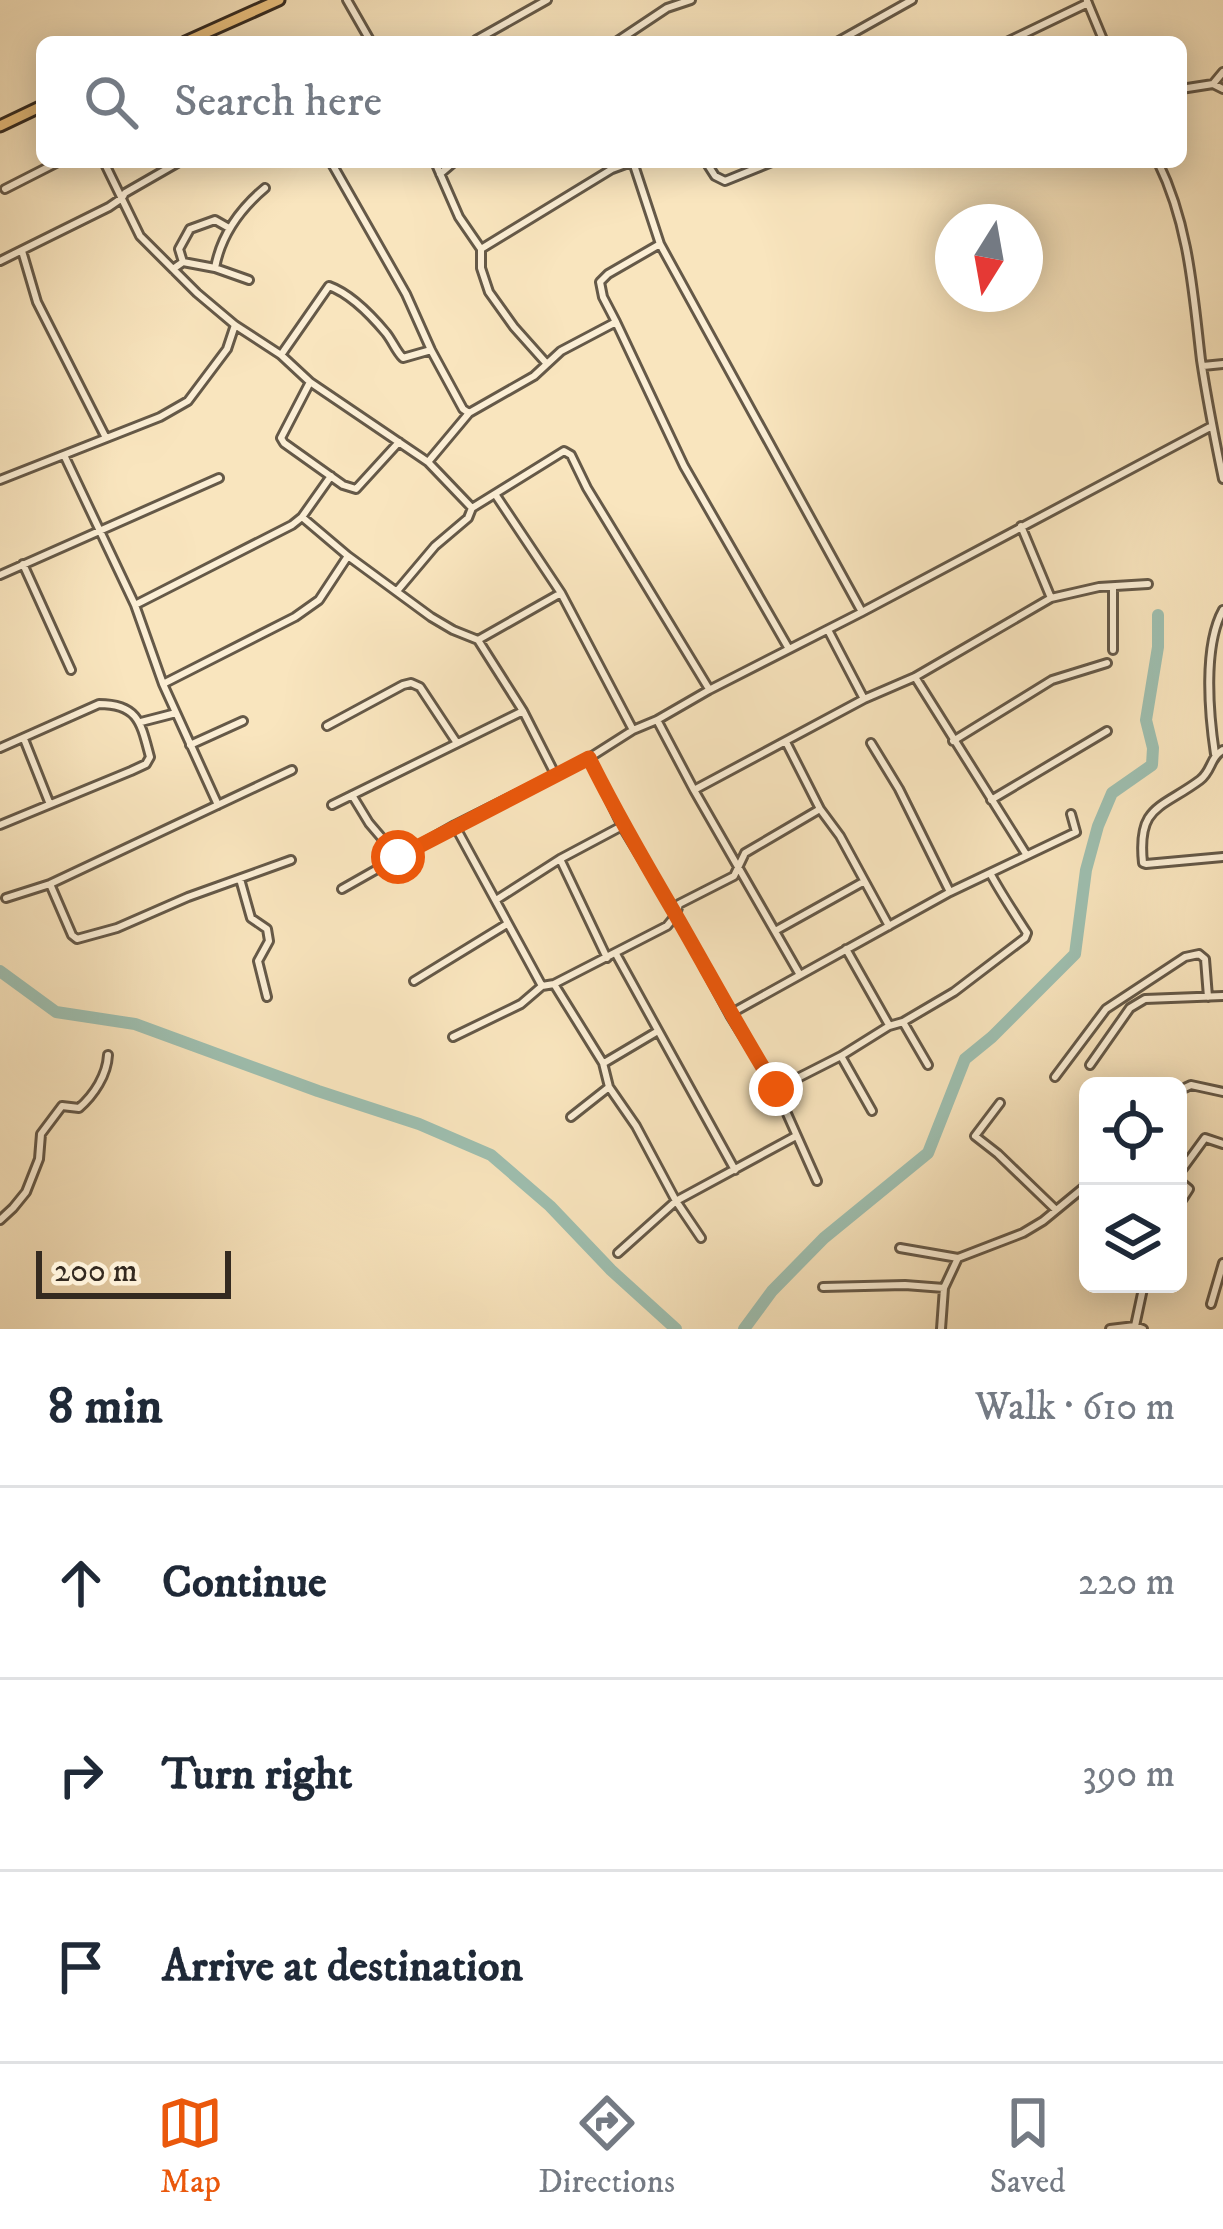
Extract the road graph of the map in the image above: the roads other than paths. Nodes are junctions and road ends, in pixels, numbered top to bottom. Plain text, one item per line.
1 (279, 0) edge
2 (346, 0) edge
3 (547, 0) edge
4 (691, 0) edge
5 (912, 0) edge
6 (1087, 2) edge
7 (198, 36) edge
8 (367, 36) edge
9 (483, 36) edge
10 (625, 36) edge
11 (848, 36) edge
12 (1018, 36) edge
13 (1101, 36) edge
14 (1223, 72) edge
15 (1213, 84) junction
16 (1187, 88) edge
17 (1223, 89) edge
18 (36, 109) edge
19 (0, 126) edge
20 (46, 168) edge
21 (107, 168) edge
22 (169, 168) edge
23 (335, 168) edge
24 (438, 168) edge
25 (447, 168) edge
26 (615, 168) edge
27 (634, 168) edge
28 (710, 168) edge
29 (757, 168) edge
30 (1160, 168) edge
31 (440, 174) junction
32 (265, 188) dead end
33 (4, 189) dead end
34 (122, 198) junction
35 (230, 228) junction
36 (660, 244) junction
37 (481, 249) junction
38 (22, 251) junction
39 (0, 261) edge
40 (183, 262) junction
41 (215, 268) junction
42 (173, 269) junction
43 (249, 280) dead end
44 (616, 322) junction
45 (235, 325) junction
46 (431, 350) junction
47 (281, 355) junction
48 (1223, 364) edge
49 (548, 365) junction
50 (1202, 366) junction
51 (310, 382) junction
52 (470, 413) junction
53 (1212, 426) junction
54 (106, 438) junction
55 (400, 441) junction
56 (64, 455) junction
57 (428, 462) junction
58 (331, 476) junction
59 (219, 478) dead end
60 (1223, 479) edge
61 (0, 480) edge
62 (495, 494) junction
63 (472, 508) junction
64 (302, 517) junction
65 (1021, 526) junction
66 (98, 532) junction
67 (348, 556) junction
68 (23, 564) junction
69 (0, 575) edge
70 (1148, 584) dead end
71 (1113, 586) junction
72 (397, 591) junction
73 (561, 593) junction
74 (1051, 598) junction
75 (135, 605) junction
76 (1223, 610) edge
77 (862, 612) junction
78 (828, 630) junction
79 (478, 640) junction
80 (789, 649) junction
81 (1112, 650) dead end
82 (1107, 663) dead end
83 (71, 670) dead end
84 (915, 677) junction
85 (163, 684) junction
86 (709, 690) junction
87 (864, 699) junction
88 (524, 711) junction
89 (176, 713) junction
90 (658, 720) junction
91 (243, 721) dead end
92 (141, 722) junction
93 (327, 726) dead end
94 (634, 730) junction
95 (1107, 731) dead end
96 (23, 738) junction
97 (953, 741) junction
98 (786, 742) junction
99 (457, 743) junction
100 (871, 743) dead end
101 (190, 745) junction
102 (0, 748) edge
103 (1219, 752) edge
104 (589, 758) junction
105 (292, 770) dead end
106 (555, 774) junction
107 (694, 790) junction
108 (352, 795) junction
109 (991, 800) junction
110 (49, 802) junction
111 (218, 805) junction
112 (332, 805) dead end
113 (820, 809) junction
114 (1071, 814) dead end
115 (0, 825) edge
116 (455, 825) junction
117 (622, 826) junction
118 (1026, 854) junction
119 (398, 857) junction
120 (1223, 857) edge
121 (560, 859) junction
122 (291, 860) dead end
123 (737, 866) junction
124 (990, 872) junction
125 (240, 879) junction
126 (863, 882) junction
127 (50, 884) junction
128 (342, 889) dead end
129 (950, 892) junction
130 (6, 898) dead end
131 (496, 899) junction
132 (676, 916) junction
133 (507, 924) junction
134 (889, 926) junction
135 (775, 931) junction
136 (847, 950) junction
137 (611, 956) junction
138 (800, 975) junction
139 (414, 981) dead end
140 (554, 984) junction
141 (542, 986) junction
142 (1223, 996) edge
143 (267, 997) dead end
144 (1208, 997) junction
145 (730, 1015) junction
146 (903, 1022) junction
147 (890, 1026) junction
148 (658, 1031) junction
149 (453, 1037) dead end
150 (108, 1055) dead end
151 (841, 1057) junction
152 (603, 1063) junction
153 (928, 1065) dead end
154 (1090, 1065) dead end
155 (1055, 1077) dead end
156 (609, 1087) junction
157 (1187, 1087) edge
158 (776, 1089) junction
159 (1223, 1092) edge
160 (1000, 1102) dead end
161 (872, 1111) dead end
162 (571, 1117) dead end
163 (796, 1136) junction
164 (1223, 1144) edge
165 (1187, 1165) edge
166 (735, 1169) junction
167 (817, 1180) dead end
168 (1087, 1185) edge
169 (676, 1201) junction
170 (1055, 1209) junction
171 (0, 1220) edge
172 (701, 1238) dead end
173 (900, 1248) dead end
174 (618, 1253) dead end
175 (958, 1258) junction
176 (1223, 1263) edge
177 (823, 1287) dead end
178 (944, 1288) junction
179 (1143, 1293) edge
180 (1211, 1304) dead end
181 (1139, 1328) edge
182 (940, 1329) edge
183 (1110, 1329) edge

1 - 7 main road
2 - 8 street
3 - 9 street
4 - 10 street
5 - 11 street
6 - 12 street
6 - 13 street
14 - 15 street
15 - 16 street
15 - 17 street
18 - 19 main road
20 - 33 street
21 - 34 street
22 - 34 street
23 - 46 street
24 - 31 street
25 - 31 street
26 - 37 street
27 - 36 street
28 - 29 street
30 - 50 street
31 - 37 street
32 - 35 street
34 - 38 street
34 - 42 street
35 - 40 street
35 - 41 street
36 - 44 street
36 - 77 street
37 - 49 street
38 - 39 street
38 - 54 street
40 - 41 street
40 - 42 street
41 - 43 street
42 - 45 street
44 - 49 street
44 - 80 street
45 - 47 street
45 - 54 street
46 - 47 street
46 - 52 street
47 - 51 street
48 - 50 street
49 - 52 street
50 - 53 street
51 - 55 street
51 - 58 street
52 - 57 street
53 - 60 street
53 - 65 street
54 - 56 street
55 - 57 street
55 - 58 street
56 - 61 street
56 - 66 street
57 - 63 street
58 - 64 street
59 - 66 street
62 - 63 street
62 - 73 street
62 - 86 street
63 - 72 street
64 - 67 street
64 - 75 street
65 - 74 street
65 - 77 street
66 - 68 street
66 - 75 street
67 - 72 street
67 - 85 street
68 - 69 street
68 - 83 street
70 - 71 street
71 - 74 street
71 - 81 street
72 - 79 street
73 - 79 street
73 - 94 street
74 - 84 street
75 - 85 street
76 - 103 street
77 - 78 street
78 - 80 street
78 - 87 street
79 - 88 street
80 - 86 street
82 - 97 street
84 - 87 street
84 - 97 street
85 - 89 street
86 - 90 street
87 - 98 street
88 - 99 street
88 - 106 street
89 - 92 street
89 - 101 street
90 - 94 street
90 - 107 street
91 - 101 street
92 - 96 street
92 - 110 street
93 - 99 street
94 - 104 street
95 - 109 street
96 - 102 street
96 - 110 street
97 - 109 street
98 - 107 street
98 - 113 street
99 - 108 street
100 - 129 street
101 - 111 street
103 - 120 street
104 - 106 street
104 - 117 street
105 - 111 street
106 - 116 street
107 - 123 street
108 - 112 street
108 - 119 street
109 - 118 street
110 - 115 street
111 - 127 street
113 - 123 street
113 - 126 street
114 - 118 street
116 - 119 street
116 - 131 street
117 - 121 street
117 - 132 street
118 - 124 street
119 - 128 street
121 - 131 street
121 - 137 street
122 - 125 street
123 - 132 street
123 - 135 street
124 - 129 street
124 - 146 street
125 - 127 street
125 - 143 street
126 - 134 street
126 - 135 street
127 - 130 street
129 - 134 street
131 - 133 street
132 - 137 street
132 - 145 street
133 - 139 street
133 - 141 street
134 - 136 street
135 - 138 street
136 - 138 street
136 - 147 street
137 - 140 street
137 - 148 street
138 - 145 street
140 - 141 street
140 - 152 street
141 - 149 street
142 - 144 street
144 - 154 street
144 - 155 street
145 - 158 street
146 - 147 street
146 - 153 street
147 - 151 street
148 - 152 street
148 - 166 street
150 - 171 street
151 - 158 street
151 - 161 street
152 - 156 street
156 - 162 street
156 - 169 street
157 - 159 street
158 - 163 street
160 - 170 street
163 - 166 street
163 - 167 street
164 - 165 street
166 - 169 street
168 - 170 street
169 - 172 street
169 - 174 street
170 - 175 street
173 - 175 street
175 - 178 street
176 - 180 street
177 - 178 street
178 - 182 street
179 - 181 street
181 - 183 street

